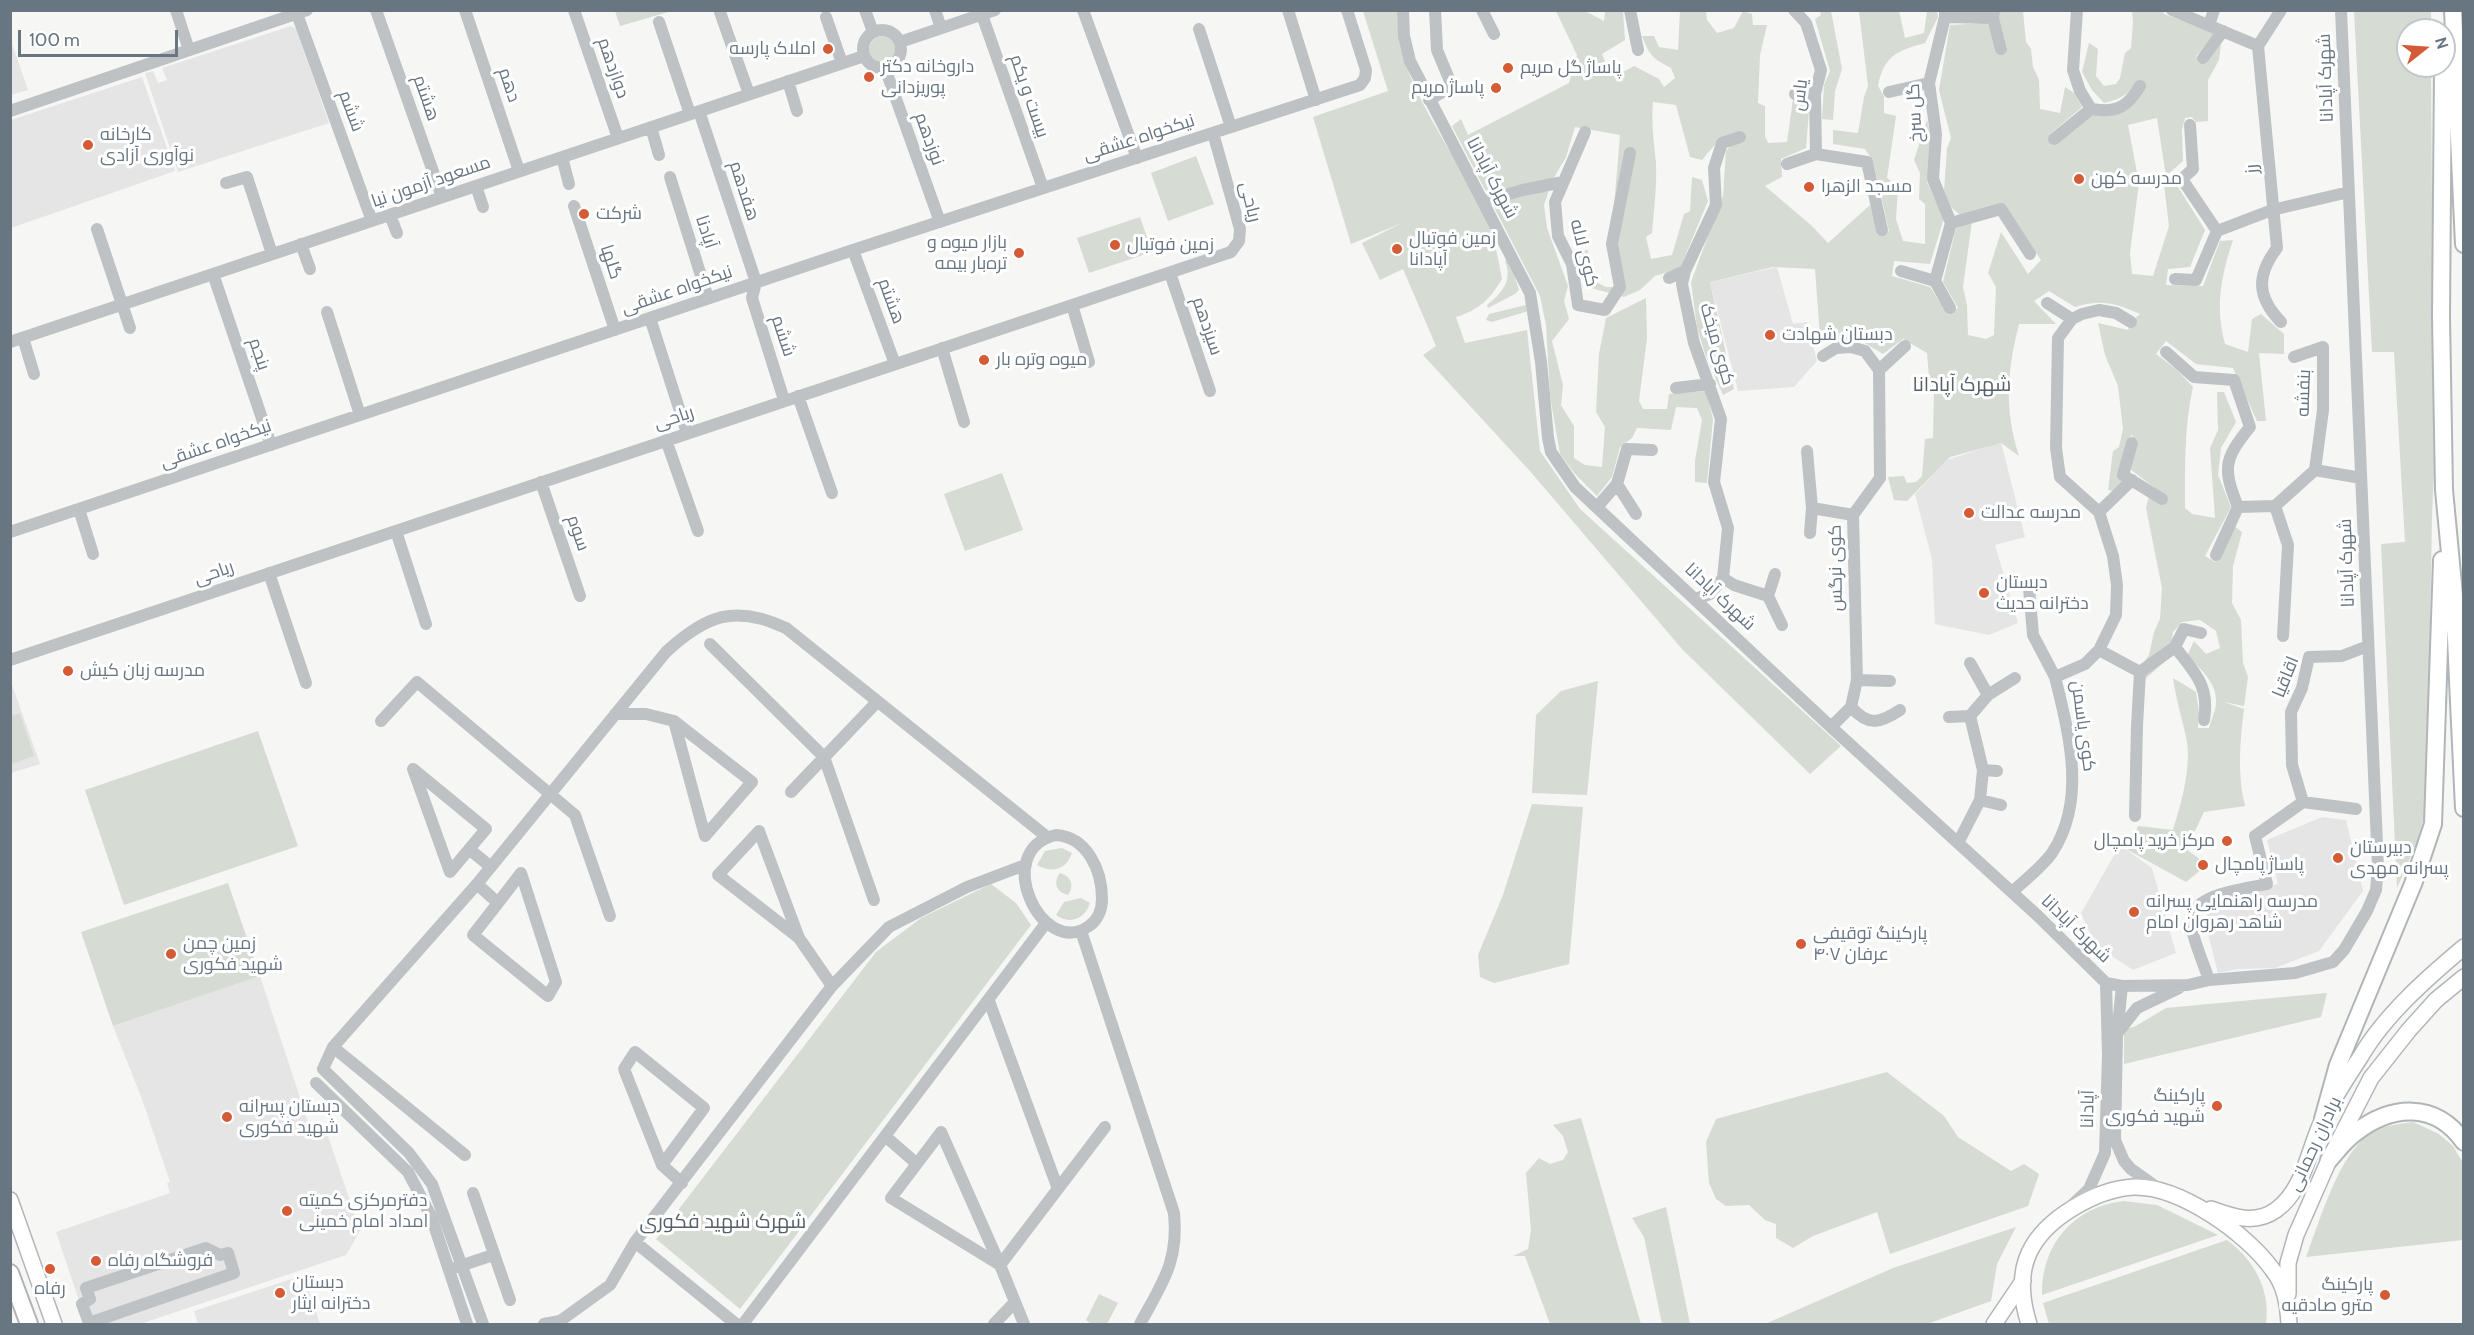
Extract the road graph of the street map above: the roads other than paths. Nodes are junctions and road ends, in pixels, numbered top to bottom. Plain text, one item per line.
1 (176, 10) edge
2 (265, 10) edge
3 (376, 10) edge
4 (465, 10) edge
5 (574, 10) edge
6 (865, 10) edge
7 (935, 10) edge
8 (995, 10) edge
9 (1083, 10) edge
10 (1288, 10) edge
11 (1347, 10) edge
12 (1403, 10) edge
13 (1435, 10) edge
14 (1482, 10) edge
15 (1630, 10) edge
16 (1794, 10) edge
17 (2077, 10) edge
18 (2172, 10) edge
19 (2214, 10) edge
20 (2282, 10) edge
21 (2341, 10) edge
22 (2453, 10) edge
23 (302, 12) edge
24 (720, 12) dead end
25 (1945, 14) edge
26 (1994, 14) edge
27 (982, 15) junction
28 (826, 16) dead end
29 (659, 22) dead end
30 (269, 23) junction
31 (2209, 25) junction
32 (940, 28) junction
33 (1199, 29) dead end
34 (2223, 31) junction
35 (873, 32) junction
36 (1494, 34) dead end
37 (900, 42) junction
38 (2258, 46) junction
39 (2001, 49) dead end
40 (189, 50) junction
41 (1638, 50) dead end
42 (864, 56) junction
43 (2203, 58) dead end
44 (842, 63) junction
45 (885, 69) junction
46 (2443, 78) edge
47 (788, 81) junction
48 (1929, 82) junction
49 (2140, 86) dead end
50 (1889, 92) dead end
51 (749, 94) junction
52 (1795, 94) dead end
53 (1815, 94) junction
54 (1316, 100) junction
55 (1429, 100) junction
56 (2091, 109) junction
57 (10, 111) edge
58 (797, 111) dead end
59 (694, 112) junction
60 (2190, 125) dead end
61 (651, 127) junction
62 (1231, 127) junction
63 (1585, 132) dead end
64 (1213, 133) junction
65 (1740, 137) dead end
66 (618, 138) junction
67 (2054, 139) dead end
68 (1630, 153) dead end
69 (1816, 154) junction
70 (659, 155) dead end
71 (562, 157) junction
72 (1137, 158) junction
73 (1787, 164) dead end
74 (519, 171) junction
75 (670, 177) dead end
76 (1563, 182) junction
77 (226, 183) dead end
78 (570, 184) dead end
79 (476, 186) junction
80 (1043, 188) junction
81 (2349, 192) junction
82 (442, 197) junction
83 (1484, 201) junction
84 (574, 206) dead end
85 (483, 207) dead end
86 (2273, 210) junction
87 (390, 214) junction
88 (372, 221) junction
89 (940, 222) junction
90 (1951, 223) junction
91 (97, 229) dead end
92 (1882, 230) dead end
93 (2217, 231) junction
94 (397, 233) dead end
95 (301, 244) junction
96 (2463, 244) edge
97 (853, 250) junction
98 (272, 254) junction
99 (2030, 254) dead end
100 (310, 269) dead end
101 (1901, 271) dead end
102 (1685, 272) junction
103 (1170, 273) junction
104 (213, 274) junction
105 (1669, 278) dead end
106 (2175, 279) dead end
107 (1935, 281) junction
108 (756, 282) junction
109 (708, 298) junction
110 (2047, 303) dead end
111 (122, 304) junction
112 (1072, 305) junction
113 (1950, 308) dead end
114 (327, 312) dead end
115 (650, 318) junction
116 (2072, 319) junction
117 (2131, 322) dead end
118 (2281, 322) dead end
119 (130, 328) dead end
120 (615, 330) junction
121 (17, 340) edge
122 (1905, 346) dead end
123 (942, 348) junction
124 (2166, 352) dead end
125 (1823, 356) dead end
126 (2294, 357) dead end
127 (1089, 362) dead end
128 (895, 364) junction
129 (1879, 370) junction
130 (34, 374) dead end
131 (1710, 384) junction
132 (1676, 388) dead end
133 (1210, 391) dead end
134 (798, 396) junction
135 (784, 400) junction
136 (360, 415) junction
137 (964, 422) dead end
138 (687, 433) junction
139 (666, 440) junction
140 (2132, 443) dead end
141 (271, 445) junction
142 (1652, 450) dead end
143 (1807, 451) dead end
144 (2315, 470) junction
145 (2361, 478) junction
146 (2132, 480) junction
147 (541, 482) junction
148 (1617, 484) junction
149 (2444, 490) junction
150 (832, 493) dead end
151 (2162, 499) dead end
152 (2275, 506) junction
153 (1597, 507) junction
154 (2238, 507) junction
155 (1812, 508) junction
156 (79, 509) junction
157 (2099, 512) junction
158 (1636, 514) dead end
159 (1853, 515) junction
160 (396, 531) junction
161 (698, 531) dead end
162 (10, 532) edge
163 (1810, 533) dead end
164 (93, 554) dead end
165 (2216, 555) dead end
166 (269, 573) junction
167 (1775, 574) dead end
168 (1724, 578) junction
169 (2029, 588) dead end
170 (580, 596) dead end
171 (1768, 597) junction
172 (1695, 599) junction
173 (426, 624) dead end
174 (1782, 625) dead end
175 (2201, 633) dead end
176 (2283, 636) dead end
177 (710, 644) dead end
178 (2368, 646) junction
179 (2175, 647) junction
180 (2099, 650) junction
181 (10, 660) edge
182 (1970, 663) dead end
183 (2140, 672) junction
184 (2055, 677) junction
185 (2015, 678) dead end
186 (1857, 680) junction
187 (1890, 681) dead end
188 (306, 684) dead end
189 (1988, 695) junction
190 (877, 702) junction
191 (1851, 707) junction
192 (1900, 710) dead end
193 (615, 714) junction
194 (1970, 716) junction
195 (1949, 717) dead end
196 (2204, 720) dead end
197 (381, 721) dead end
198 (674, 721) junction
199 (1831, 727) junction
200 (824, 757) junction
201 (1983, 770) junction
202 (1997, 771) dead end
203 (791, 792) dead end
204 (550, 795) junction
205 (1980, 800) junction
206 (2302, 802) junction
207 (2001, 805) dead end
208 (2463, 808) edge
209 (2356, 809) dead end
210 (2135, 816) dead end
211 (1047, 837) junction
212 (1958, 843) junction
213 (469, 849) junction
214 (1025, 865) junction
215 (491, 867) junction
216 (477, 884) junction
217 (2012, 892) junction
218 (874, 900) dead end
219 (498, 903) junction
220 (610, 916) dead end
221 (1046, 923) junction
222 (1081, 931) junction
223 (799, 938) junction
224 (2463, 947) edge
225 (2463, 977) edge
226 (2209, 980) junction
227 (2106, 983) junction
228 (2188, 985) junction
229 (2122, 986) junction
230 (832, 987) junction
231 (989, 1001) junction
232 (2117, 1035) junction
233 (333, 1047) junction
234 (316, 1083) dead end
235 (2323, 1119) junction
236 (1105, 1127) dead end
237 (885, 1136) junction
238 (2463, 1142) edge
239 (465, 1155) dead end
240 (2329, 1160) junction
241 (916, 1163) junction
242 (662, 1165) junction
243 (682, 1183) junction
244 (1058, 1189) junction
245 (2166, 1192) junction
246 (472, 1193) dead end
247 (10, 1200) edge
248 (2193, 1203) junction
249 (2059, 1219) junction
250 (635, 1242) junction
251 (493, 1255) junction
252 (463, 1265) junction
253 (1000, 1265) junction
254 (448, 1270) junction
255 (10, 1273) edge
256 (2023, 1281) junction
257 (86, 1288) joint
258 (510, 1300) dead end
259 (2288, 1301) junction
260 (1015, 1302) junction
261 (27, 1321) edge
262 (54, 1324) edge
263 (467, 1324) edge
264 (483, 1324) edge
265 (544, 1324) edge
266 (736, 1324) edge
267 (743, 1324) edge
268 (994, 1324) edge
269 (1024, 1324) edge
270 (1140, 1324) edge
271 (1994, 1324) edge
272 (2029, 1324) edge
273 (2289, 1324) edge

1 - 40 street
2 - 30 street
3 - 82 street, هشتم
4 - 74 street, دهم
5 - 66 street, دوازدهم
6 - 35 street
7 - 32 street
8 - 27 street
9 - 72 street
10 - 54 street
11 - 54 street, نیکخواه عشقی
12 - 55 street, شهرک آپادانا
13 - 55 street
14 - 36 street
15 - 41 street
16 - 53 street, یاس
17 - 56 street
18 - 31 street
19 - 31 street
20 - 38 street
21 - 81 street, شهرک آپادانا
22 - 96 highway
23 - 30 street
23 - 88 street, ششم
24 - 51 street
25 - 26 street
25 - 48 street, گل سرخ
26 - 39 street
27 - 32 street
27 - 80 street, بیست و یکم
28 - 44 street
29 - 59 street, هفدهم
30 - 40 street
31 - 34 street
32 - 37 street
33 - 62 street
34 - 38 street
34 - 43 street
35 - 37 street
35 - 42 street
37 - 45 street
38 - 86 street, رز
40 - 57 street
42 - 44 street, مسعود آزمون نیا
42 - 45 street
44 - 47 street, مسعود آزمون نیا
45 - 89 street, نوزدهم
46 - 149 highway
47 - 51 street, مسعود آزمون نیا
47 - 58 street
48 - 50 street
48 - 90 street, گل سرخ
49 - 56 street
51 - 59 street, مسعود آزمون نیا
52 - 53 street
53 - 69 street, یاس
54 - 62 street, نیکخواه عشقی
55 - 83 street, شهرک آپادانا
56 - 67 street
59 - 61 street, مسعود آزمون نیا
59 - 108 street, هفدهم
60 - 93 street
61 - 66 street, مسعود آزمون نیا
61 - 70 street
62 - 64 street, نیکخواه عشقی
63 - 76 street, کوی لاله
64 - 72 street, نیکخواه عشقی
64 - 103 street, ریاحی
65 - 102 street, کوی میخک
66 - 71 street, مسعود آزمون نیا
68 - 76 street, کوی لاله
69 - 73 street
69 - 92 street
71 - 74 street, مسعود آزمون نیا
71 - 78 street
72 - 80 street, نیکخواه عشقی
74 - 79 street, مسعود آزمون نیا
75 - 109 street, آپادنا
76 - 83 street
77 - 98 street
79 - 82 street, مسعود آزمون نیا
79 - 85 street
80 - 89 street, نیکخواه عشقی
81 - 86 street
81 - 145 street, شهرک آپادانا
82 - 87 street, مسعود آزمون نیا
83 - 153 street, شهرک آپادانا
84 - 120 street, گلها
86 - 93 street
86 - 118 street, رز
87 - 88 street, مسعود آزمون نیا
87 - 94 street
88 - 95 street, مسعود آزمون نیا
89 - 97 street, نیکخواه عشقی
90 - 99 street
90 - 107 street
91 - 111 street
93 - 106 street
95 - 98 street, مسعود آزمون نیا
95 - 100 street
97 - 108 street, نیکخواه عشقی
97 - 128 street, هشتم
98 - 104 street, مسعود آزمون نیا
101 - 107 street
102 - 105 street
102 - 131 street, کوی میخک
103 - 112 street, ریاحی
103 - 133 street, سیزدهم
104 - 111 street, مسعود آزمون نیا
104 - 141 street, پنجم
107 - 113 street
108 - 109 street, نیکخواه عشقی
108 - 135 street, ششم
109 - 115 street, نیکخواه عشقی
110 - 116 street
111 - 119 street
111 - 121 street, مسعود آزمون نیا
112 - 123 street, ریاحی
112 - 127 street
114 - 136 street
115 - 120 street, نیکخواه عشقی
115 - 138 street
116 - 117 street
116 - 157 street
120 - 136 street, نیکخواه عشقی
121 - 130 street
122 - 129 street
123 - 128 street, ریاحی
123 - 137 street
124 - 154 street
125 - 129 street
126 - 144 street, بنفشه
128 - 134 street, ریاحی
129 - 159 street, کوی نرگس
131 - 132 street
131 - 168 street, کوی میخک
134 - 135 street, ریاحی
134 - 150 street
135 - 138 street, ریاحی
136 - 141 street, نیکخواه عشقی
138 - 139 street, ریاحی
139 - 147 street, ریاحی
139 - 161 street
140 - 146 street
141 - 156 street, نیکخواه عشقی
142 - 148 street
143 - 155 street
144 - 145 street
144 - 152 street
145 - 178 street, شهرک آپادانا
146 - 151 street
146 - 157 street
147 - 160 street, ریاحی
147 - 170 street, سوم
148 - 153 street
148 - 158 street
149 - 208 highway
149 - 235 highway
152 - 154 street
152 - 176 street
153 - 172 street, شهرک آپادانا
154 - 165 street
155 - 159 street
155 - 163 street
156 - 162 street, نیکخواه عشقی
156 - 164 street
157 - 180 street, کوی یاسمن
159 - 186 street, کوی نرگس
160 - 166 street, ریاحی
160 - 173 street
166 - 181 street, ریاحی
166 - 188 street
167 - 171 street
168 - 171 street
168 - 172 street
169 - 184 street
171 - 174 street
172 - 199 street, شهرک آپادانا
175 - 179 street
177 - 200 street
178 - 206 street, اقاقیا
178 - 226 street, شهرک آپادانا
179 - 183 street
179 - 196 street
180 - 183 street
180 - 184 street, کوی یاسمن
182 - 189 street
183 - 210 street
184 - 217 street, کوی یاسمن
185 - 189 street
186 - 187 street
186 - 191 street, کوی نرگس
189 - 194 street
190 - 193 street
190 - 200 street
190 - 211 street
191 - 192 street
191 - 199 street
193 - 198 street
193 - 204 street
194 - 195 street
194 - 201 street
197 - 204 street
198 - 198 street
199 - 212 street, شهرک آپادانا
200 - 203 street
200 - 218 street
201 - 202 street
201 - 205 street
204 - 215 street
204 - 220 street
205 - 207 street
205 - 212 street
206 - 209 street
206 - 226 street
211 - 214 street
211 - 222 street
212 - 217 street, شهرک آپادانا
213 - 213 street
213 - 215 street
214 - 221 street
214 - 230 street
215 - 216 street
216 - 219 street
216 - 233 street
217 - 227 street, شهرک آپادانا
219 - 219 street
221 - 222 street
221 - 231 street
222 - 270 street
223 - 223 street
223 - 230 street
224 - 235 main road, برادران رحمانی
225 - 240 main road, برادران رحمانی
226 - 228 street, شهرک آپادانا
227 - 229 street, شهرک آپادانا
227 - 249 street, آپادانا
228 - 229 street, شهرک آپادانا
228 - 232 street
229 - 232 street, آپادانا
230 - 243 street
231 - 237 street
231 - 244 street
232 - 245 street, آپادانا
233 - 239 street
233 - 252 street
234 - 254 street
235 - 248 main road, برادران رحمانی
236 - 244 street
237 - 241 street
237 - 267 street
238 - 240 highway
240 - 259 main road, برادران رحمانی
241 - 253 street
241 - 253 street
242 - 242 street
242 - 243 street
243 - 250 street
244 - 253 street
245 - 248 main road
245 - 249 main road
246 - 251 street
247 - 262 main road
248 - 259 main road
249 - 256 main road
250 - 265 street
250 - 266 street
251 - 252 street
251 - 258 street
252 - 254 street
252 - 264 street
253 - 260 street
254 - 263 street
255 - 261 highway
256 - 271 main road
256 - 272 main road
257 - 257 street
259 - 273 main road, برادران رحمانی
260 - 268 street
260 - 269 street

